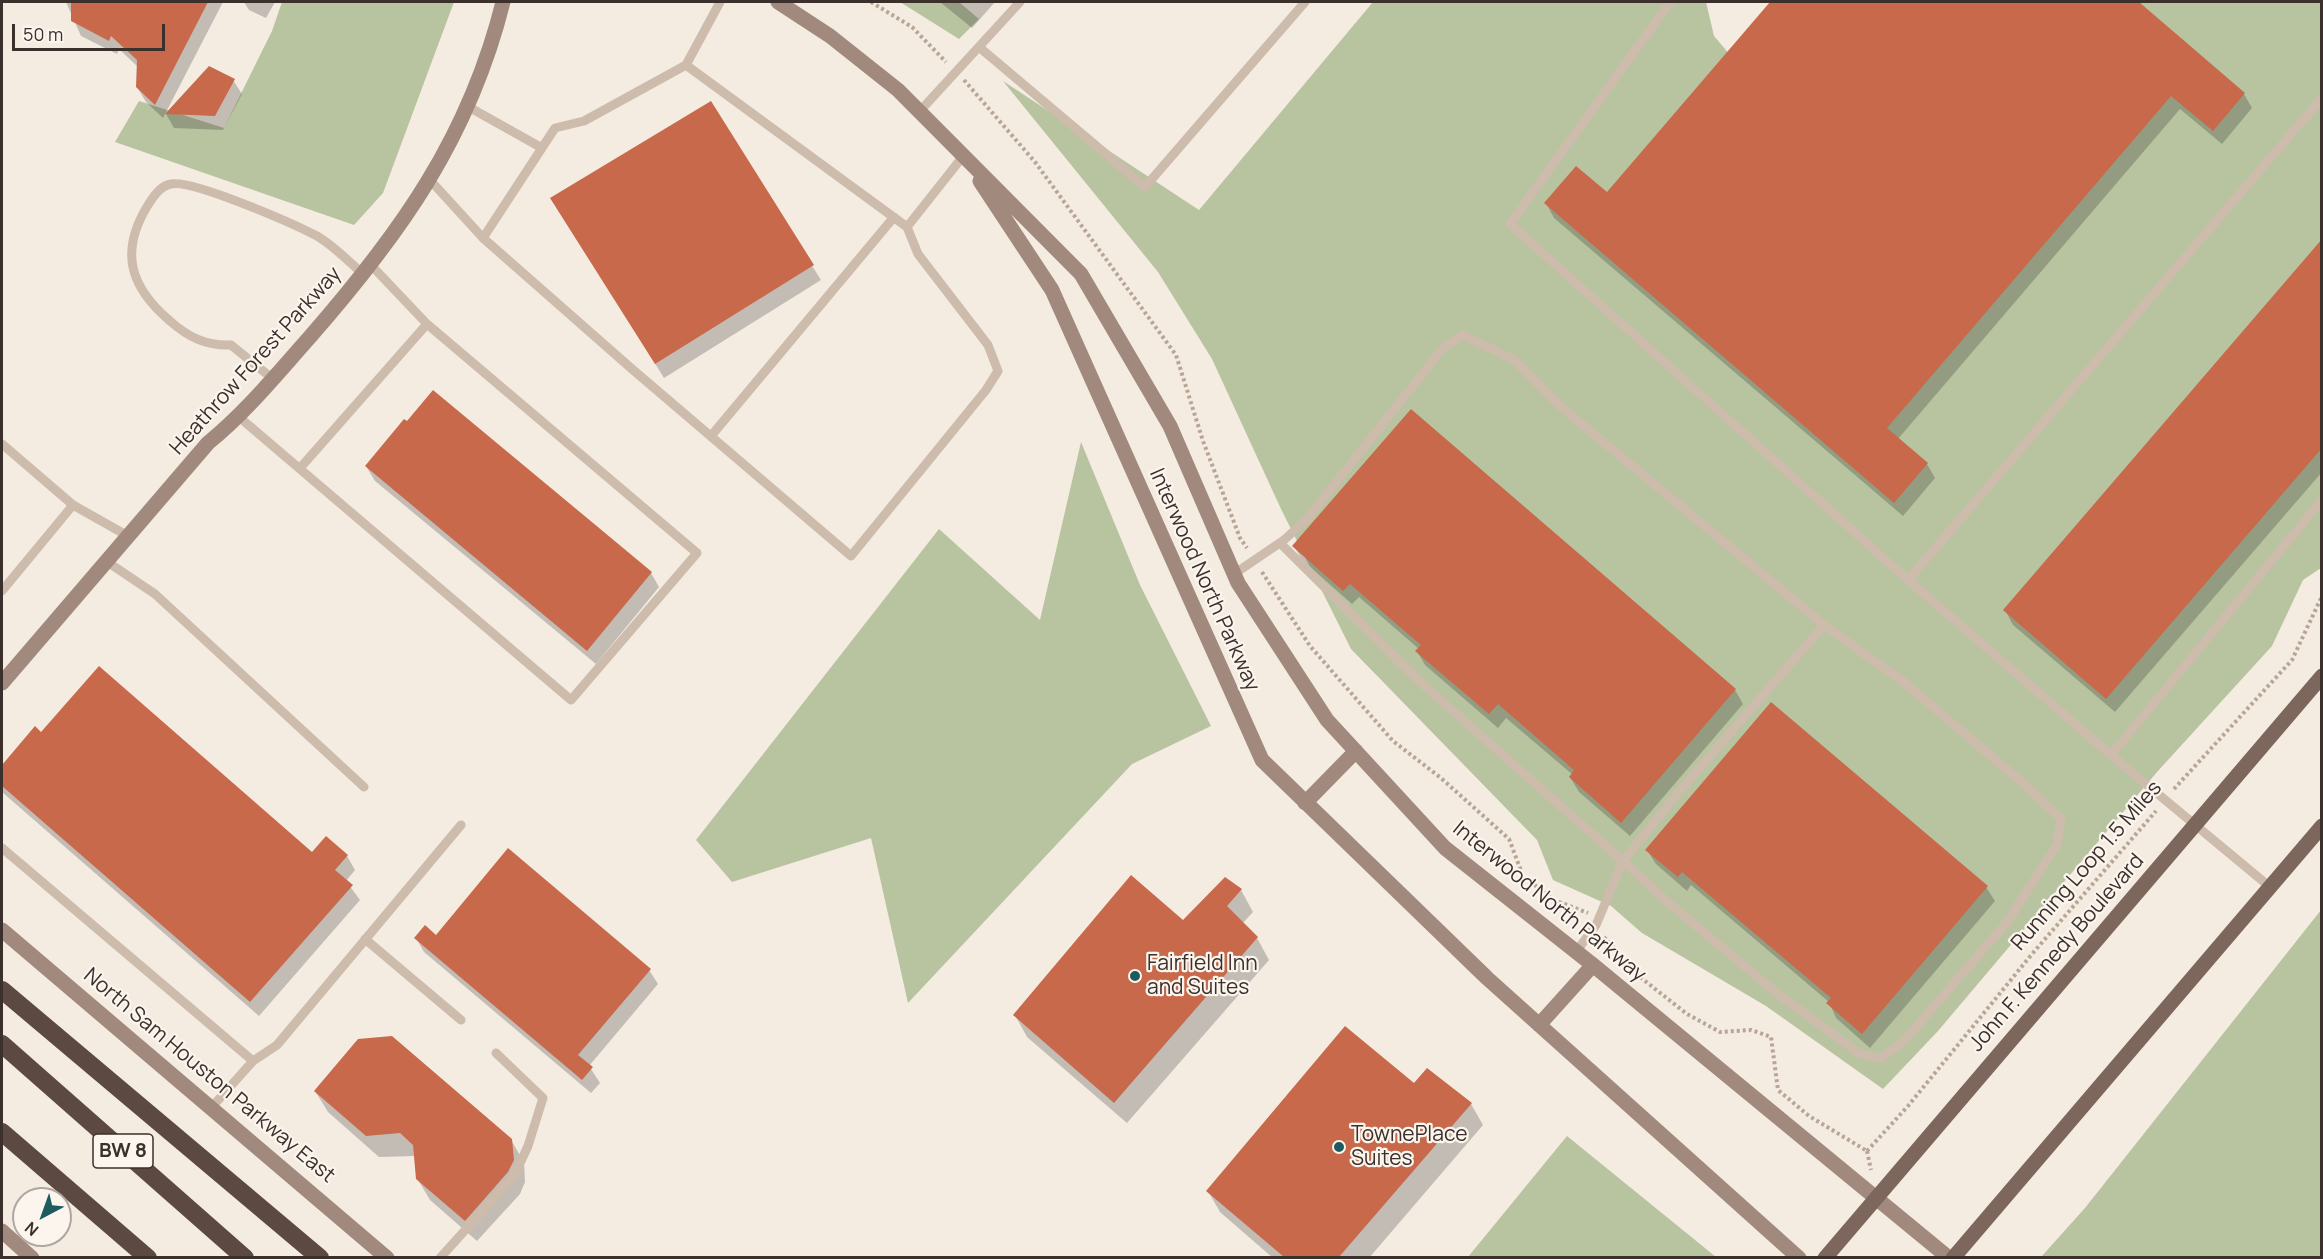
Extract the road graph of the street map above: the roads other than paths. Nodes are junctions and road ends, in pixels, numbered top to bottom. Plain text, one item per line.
1 (503, 2) edge
2 (720, 2) edge
3 (778, 2) edge
4 (1020, 2) edge
5 (1305, 2) edge
6 (1670, 2) edge
7 (980, 47) junction
8 (686, 65) junction
9 (2322, 98) edge
10 (467, 106) junction
11 (920, 111) junction
12 (542, 148) junction
13 (963, 155) junction
14 (430, 180) junction
15 (894, 217) junction
16 (907, 226) junction
17 (483, 238) junction
18 (367, 269) junction
19 (427, 324) junction
20 (273, 379) junction
21 (239, 417) junction
22 (711, 436) junction
23 (2, 444) edge
24 (301, 467) junction
25 (2322, 500) edge
26 (73, 505) junction
27 (128, 536) junction
28 (1280, 543) junction
29 (106, 561) junction
30 (1234, 574) junction
31 (1908, 580) junction
32 (2, 591) edge
33 (1824, 625) junction
34 (2322, 676) edge
35 (2, 683) edge
36 (1356, 751) junction
37 (2111, 755) junction
38 (364, 787) dead end
39 (1305, 803) junction
40 (2196, 823) junction
41 (461, 825) dead end
42 (2322, 826) edge
43 (2, 848) edge
44 (1623, 861) junction
45 (2270, 886) junction
46 (2, 930) edge
47 (365, 939) junction
48 (1576, 952) junction
49 (1593, 965) junction
50 (2, 990) edge
51 (461, 1020) dead end
52 (1539, 1025) junction
53 (2, 1044) edge
54 (496, 1053) dead end
55 (253, 1061) junction
56 (212, 1108) junction
57 (2, 1132) edge
58 (1877, 1197) junction
59 (2, 1231) edge
60 (32, 1257) edge
61 (148, 1257) edge
62 (245, 1257) edge
63 (320, 1257) edge
64 (387, 1257) edge
65 (440, 1257) edge
66 (1799, 1257) edge
67 (1825, 1257) edge
68 (1951, 1257) edge

1 - 10 street, Heathrow Forest Parkway
2 - 8 lane
3 - 11 street, Interwood North Parkway
4 - 7 lane
5 - 7 lane
6 - 31 lane
7 - 11 lane
8 - 12 lane
8 - 15 lane
9 - 31 lane
10 - 12 lane
10 - 14 street, Heathrow Forest Parkway
11 - 13 street, Interwood North Parkway
12 - 17 lane
13 - 16 lane
13 - 30 street, Interwood North Parkway
13 - 39 street, Interwood North Parkway
14 - 17 lane
14 - 18 street, Heathrow Forest Parkway
15 - 16 lane
15 - 22 lane
16 - 22 lane
17 - 22 lane
18 - 19 lane
18 - 20 street, Heathrow Forest Parkway
18 - 20 lane
19 - 24 lane
19 - 24 lane
20 - 21 street, Heathrow Forest Parkway
21 - 24 lane
21 - 27 street, Heathrow Forest Parkway
23 - 26 lane
25 - 37 lane
26 - 27 lane
26 - 32 lane
27 - 29 street, Heathrow Forest Parkway
28 - 30 lane
28 - 33 lane
28 - 44 lane
29 - 35 street, Heathrow Forest Parkway
29 - 38 lane
30 - 36 street, Interwood North Parkway
31 - 37 lane
33 - 44 lane
33 - 44 lane
34 - 40 main road, John F. Kennedy Boulevard
36 - 39 street
36 - 48 street, Interwood North Parkway
37 - 40 lane
39 - 52 street, Interwood North Parkway
40 - 45 lane
40 - 58 main road, John F. Kennedy Boulevard
41 - 47 lane
42 - 45 main road
43 - 55 lane
44 - 48 lane
45 - 68 main road
46 - 56 street, North Sam Houston Parkway East
47 - 51 lane
47 - 55 lane
48 - 49 street, Interwood North Parkway
49 - 52 street
49 - 58 street, Interwood North Parkway
50 - 63 highway
52 - 66 street, Interwood North Parkway
53 - 62 highway, BW 8
54 - 65 lane
55 - 56 lane
56 - 64 street, North Sam Houston Parkway East
57 - 61 highway
58 - 67 main road, John F. Kennedy Boulevard
58 - 68 street, Interwood North Parkway
59 - 60 street

